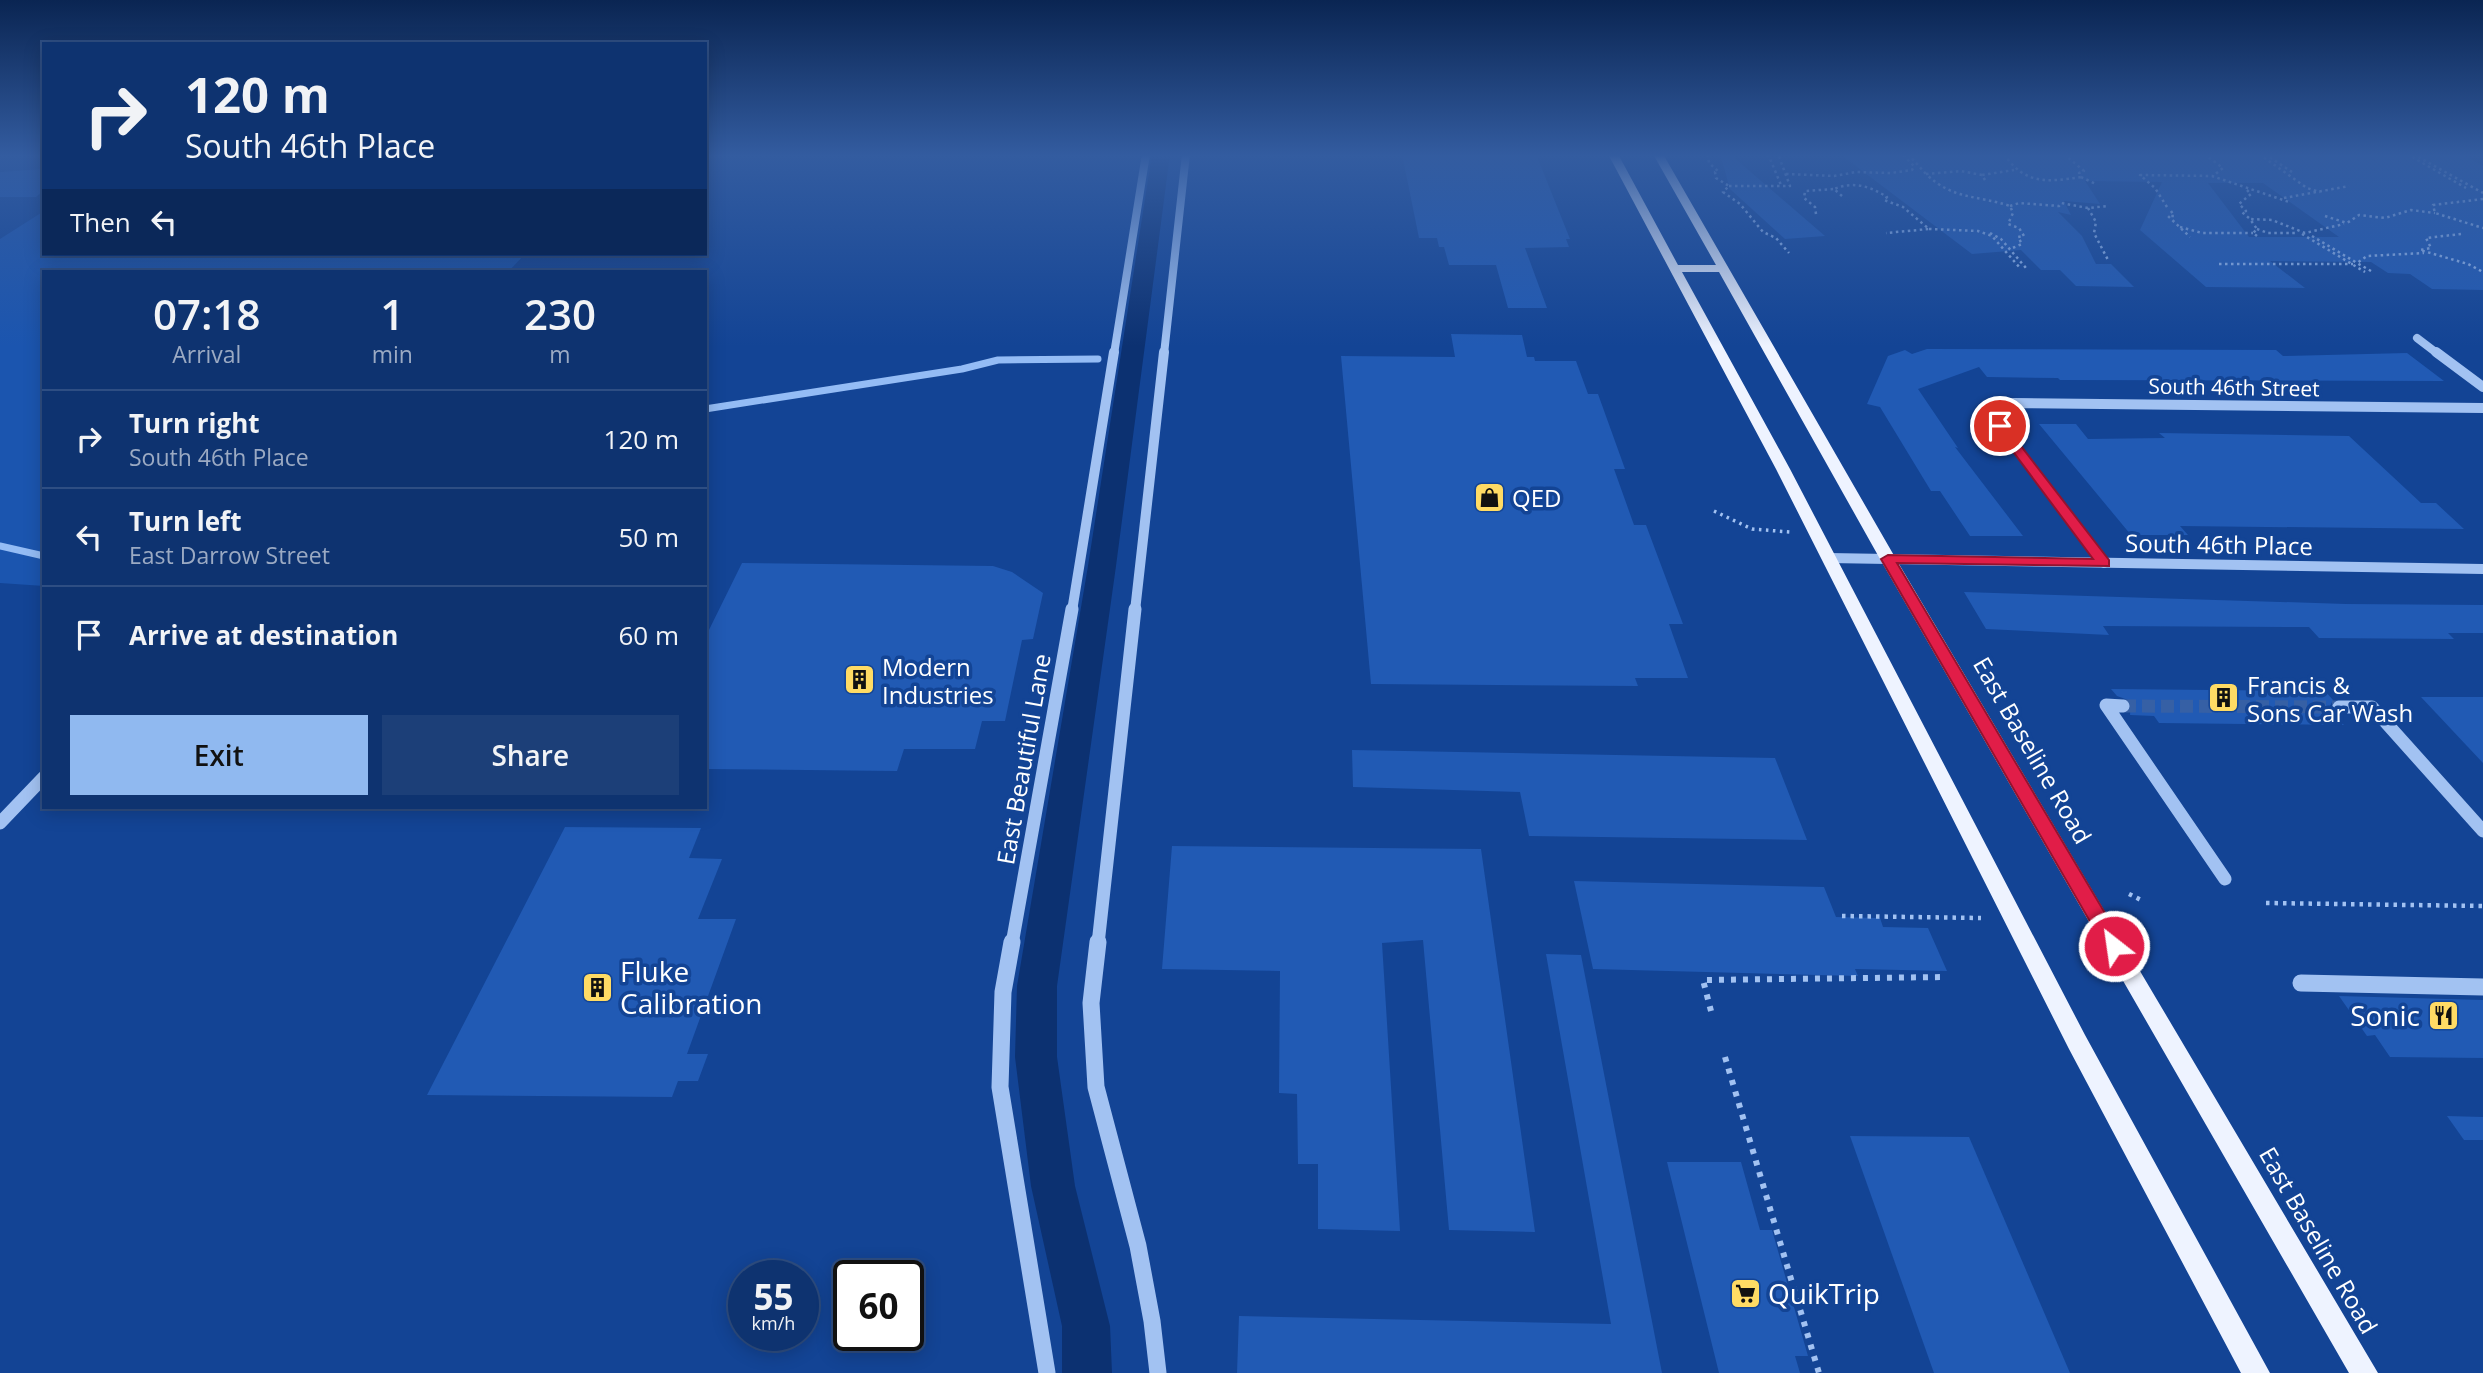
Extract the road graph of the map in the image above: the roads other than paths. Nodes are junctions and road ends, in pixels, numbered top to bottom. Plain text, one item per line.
1 (1136, 218) edge
2 (1179, 218) edge
3 (1648, 218) edge
4 (1694, 218) edge
5 (1675, 268) junction
6 (1723, 269) junction
7 (2417, 338) dead end
8 (2483, 387) edge
9 (2483, 408) edge
10 (1829, 558) junction
11 (1888, 559) junction
12 (2104, 563) junction
13 (2483, 569) edge
14 (2123, 706) dead end
15 (2339, 707) tunnel mouth
16 (42, 778) edge
17 (0, 823) edge
18 (2483, 831) edge
19 (2225, 879) dead end
20 (2301, 982) dead end
21 (2483, 987) edge
22 (1047, 1373) edge
23 (1158, 1373) edge
24 (2256, 1373) edge
25 (2364, 1373) edge

1 - 22 street, East Beautiful Lane
2 - 23 street
3 - 5 main road
4 - 6 main road, East Baseline Road
5 - 6 main road
5 - 10 main road
6 - 11 main road, East Baseline Road
7 - 8 street
9 - 12 street, South 46th Street
10 - 11 street, South 46th Place
10 - 24 main road
11 - 12 street, South 46th Place
11 - 25 main road, East Baseline Road
12 - 13 street, South 46th Place
14 - 19 street
15 - 18 street
16 - 17 street
20 - 21 street

